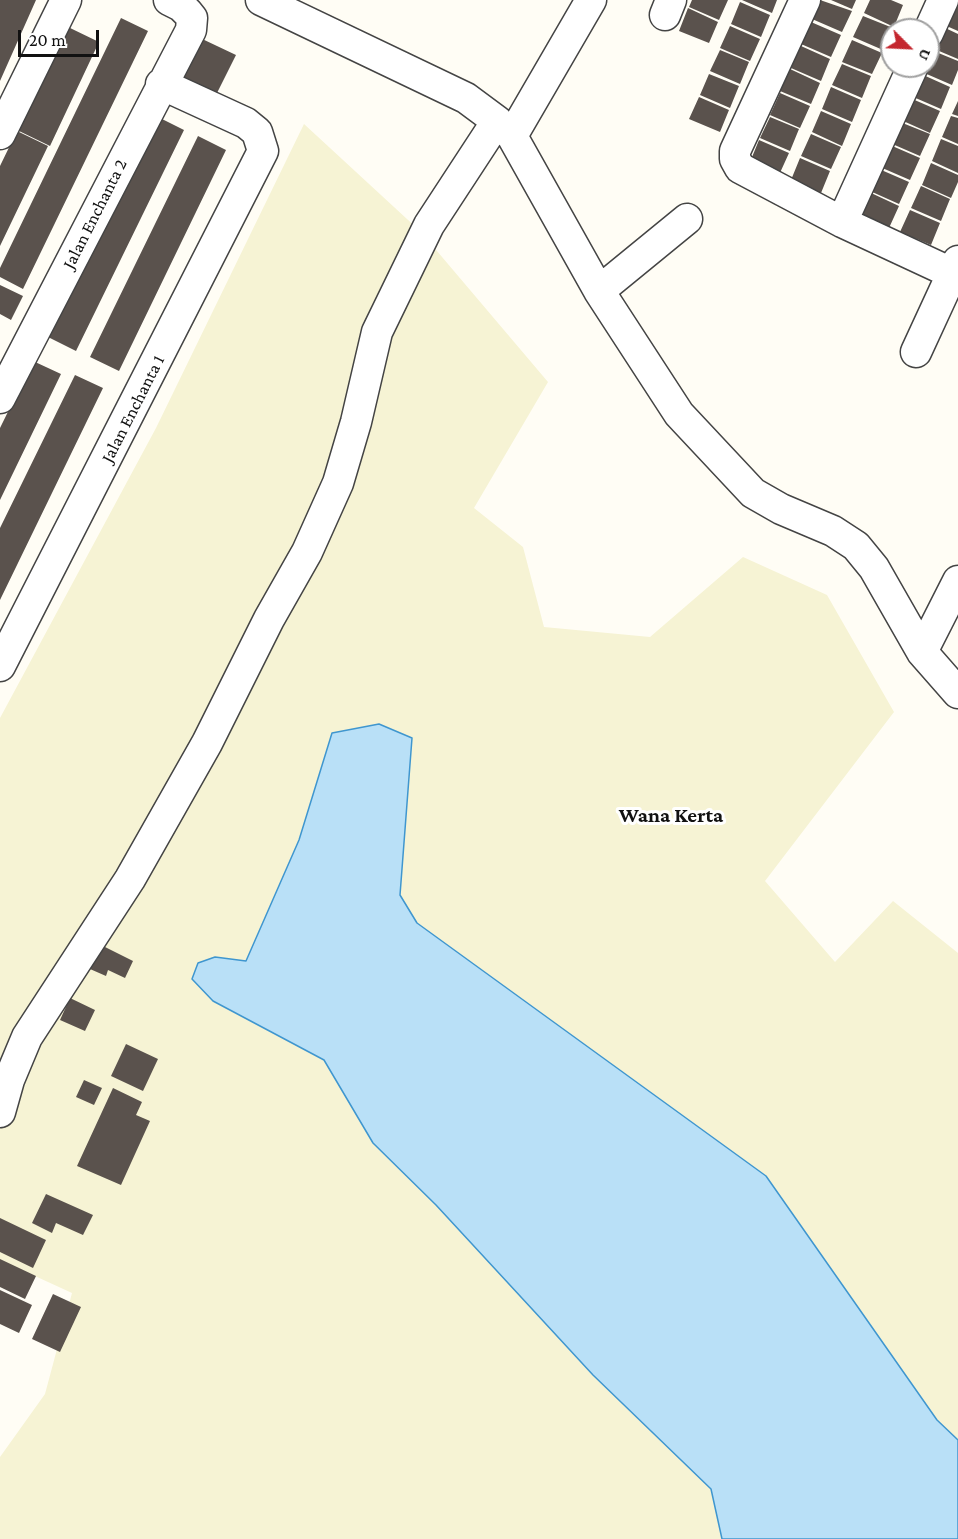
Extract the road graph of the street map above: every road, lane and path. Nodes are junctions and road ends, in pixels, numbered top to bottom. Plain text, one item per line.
1 (66, 0) edge
2 (169, 0) edge
3 (261, 0) edge
4 (591, 0) edge
5 (805, 0) edge
6 (943, 0) edge
7 (935, 18) edge
8 (908, 78) edge
9 (161, 84) junction
10 (504, 129) junction
11 (0, 134) edge
12 (687, 219) dead end
13 (842, 222) junction
14 (956, 270) edge
15 (598, 291) junction
16 (916, 352) dead end
17 (0, 398) edge
18 (958, 581) edge
19 (8, 635) edge
20 (922, 652) junction
21 (0, 666) edge
22 (958, 693) edge
23 (0, 1112) edge

1 - 11 street
2 - 9 street, Jalan Enchanta 2
3 - 10 street
4 - 10 street
5 - 13 street
6 - 7 street
8 - 13 street
9 - 17 street, Jalan Enchanta 2
9 - 19 street, Jalan Enchanta 1
10 - 15 street
10 - 23 street
12 - 15 street
13 - 14 street
14 - 16 street
15 - 20 street
18 - 20 street
19 - 21 street, Jalan Enchanta 1
20 - 22 street

